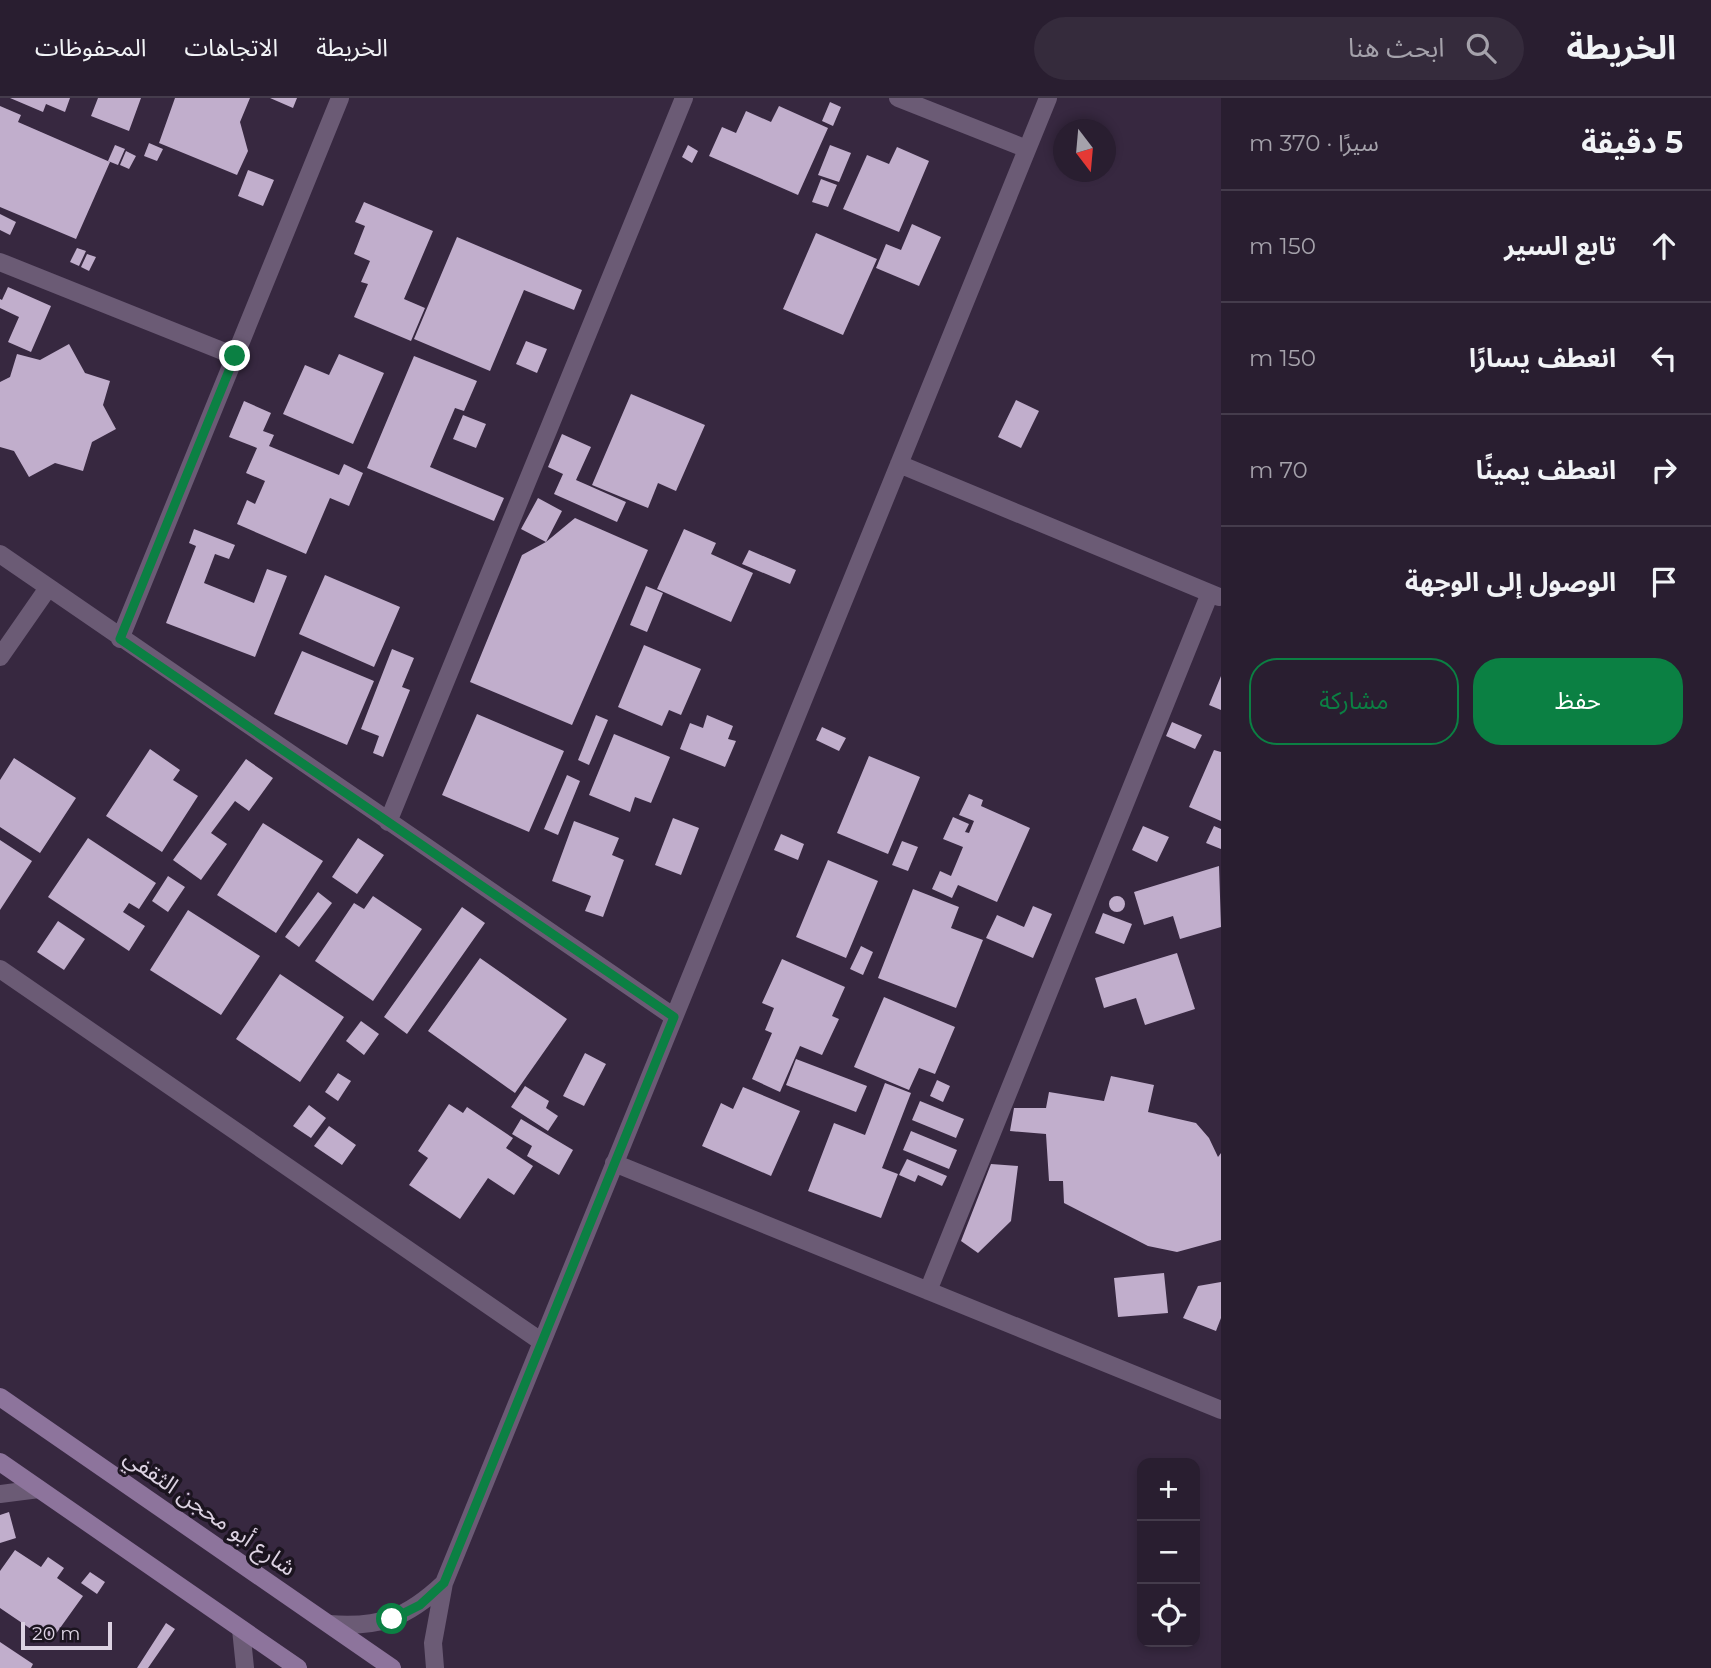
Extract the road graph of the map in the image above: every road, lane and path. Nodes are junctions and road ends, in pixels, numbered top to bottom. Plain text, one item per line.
1 (340, 98) edge
2 (684, 98) edge
3 (898, 98) edge
4 (1048, 98) edge
5 (1027, 149) junction
6 (0, 262) edge
7 (235, 356) junction
8 (899, 464) junction
9 (0, 554) edge
10 (48, 588) junction
11 (1215, 595) edge
12 (120, 639) junction
13 (0, 657) edge
14 (388, 822) junction
15 (0, 969) edge
16 (674, 1017) junction
17 (614, 1163) junction
18 (928, 1291) junction
19 (542, 1342) junction
20 (0, 1397) edge
21 (1221, 1409) edge
22 (0, 1462) edge
23 (39, 1489) junction
24 (0, 1494) edge
25 (444, 1583) junction
26 (329, 1624) junction
27 (241, 1629) junction
28 (245, 1668) edge
29 (298, 1668) edge
30 (392, 1668) edge
31 (435, 1668) edge

1 - 7 street
2 - 14 street
3 - 5 street
4 - 5 street
5 - 8 street
6 - 7 street
7 - 12 street
8 - 11 street
8 - 16 street
9 - 10 street
10 - 12 street
10 - 13 street
11 - 18 street
12 - 14 street
14 - 16 street
15 - 19 street
16 - 17 street
17 - 18 street
17 - 19 street
18 - 21 street
19 - 25 street
20 - 26 street, شارع أبو محجن الثقفي
22 - 23 street
23 - 24 street
23 - 27 street
25 - 26 street
25 - 31 street
26 - 30 street, شارع أبو محجن الثقفي
27 - 28 street
27 - 29 street

